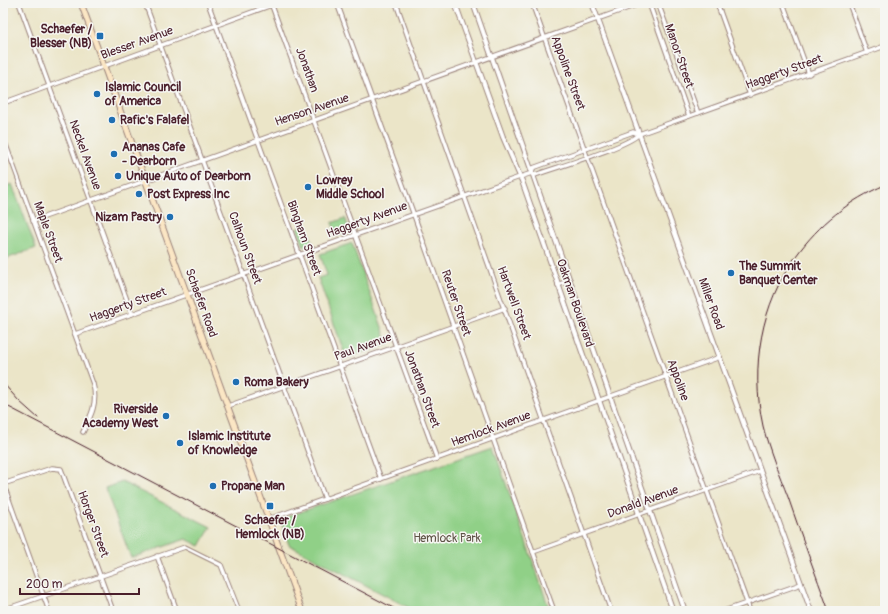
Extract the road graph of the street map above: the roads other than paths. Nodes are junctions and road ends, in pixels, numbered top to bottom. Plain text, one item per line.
1 (19, 3) edge
2 (81, 3) edge
3 (145, 3) edge
4 (208, 3) edge
5 (277, 3) edge
6 (337, 3) edge
7 (396, 3) edge
8 (455, 3) edge
9 (473, 3) edge
10 (532, 3) edge
11 (592, 3) edge
12 (642, 3) edge
13 (649, 3) edge
14 (658, 3) edge
15 (717, 3) edge
16 (784, 3) edge
17 (849, 3) edge
18 (272, 4) edge
19 (598, 19) junction
20 (216, 25) junction
21 (544, 38) junction
22 (160, 45) junction
23 (885, 46) edge
24 (867, 53) junction
25 (493, 57) junction
26 (476, 63) junction
27 (104, 66) junction
28 (809, 74) junction
29 (424, 82) junction
30 (49, 86) junction
31 (750, 95) junction
32 (372, 100) junction
33 (3, 103) edge
34 (698, 113) junction
35 (689, 116) junction
36 (314, 119) junction
37 (639, 134) junction
38 (3, 137) edge
39 (258, 139) junction
40 (614, 139) junction
41 (616, 146) junction
42 (584, 150) junction
43 (587, 156) junction
44 (559, 159) junction
45 (202, 160) junction
46 (562, 165) junction
47 (532, 173) junction
48 (520, 177) junction
49 (146, 180) junction
50 (465, 196) junction
51 (90, 200) junction
52 (414, 214) junction
53 (34, 220) junction
54 (357, 234) junction
55 (300, 254) junction
56 (244, 274) junction
57 (570, 280) junction
58 (558, 285) junction
59 (187, 294) junction
60 (505, 308) junction
61 (132, 314) junction
62 (453, 326) junction
63 (75, 334) junction
64 (396, 346) junction
65 (720, 357) junction
66 (341, 366) junction
67 (666, 376) junction
68 (284, 386) junction
69 (611, 396) junction
70 (599, 401) junction
71 (228, 406) junction
72 (544, 420) junction
73 (83, 432) dead end
74 (493, 439) junction
75 (437, 459) junction
76 (760, 471) junction
77 (381, 479) junction
78 (3, 484) edge
79 (707, 490) junction
80 (325, 499) junction
81 (650, 510) junction
82 (639, 514) junction
83 (269, 519) junction
84 (584, 534) junction
85 (533, 552) junction
86 (157, 556) junction
87 (101, 576) junction
88 (801, 584) junction
89 (44, 596) junction
90 (748, 603) junction
91 (3, 610) edge
92 (49, 611) edge
93 (113, 611) edge
94 (177, 611) edge
95 (240, 611) edge
96 (302, 611) edge
97 (554, 611) edge
98 (611, 611) edge
99 (673, 611) edge
100 (685, 611) edge
101 (724, 611) edge
102 (750, 611) edge
103 (811, 611) edge

1 - 30 street, Neckel Avenue
2 - 27 main road, Schaefer Road
3 - 22 street, Calhoun Street
4 - 20 street, Bingham Street
5 - 18 street, Blesser Avenue
6 - 32 street, Reuter Street
7 - 29 street, Hartwell Street
8 - 26 street, Oakman Boulevard
9 - 25 street, Oakman Boulevard
10 - 21 street, Appoline Street
11 - 19 street, Miller Road
12 - 19 street, Henson Avenue
13 - 35 street, Manor Street
14 - 34 street, Manor Street
15 - 31 street
16 - 28 street
17 - 24 street
18 - 20 street, Blesser Avenue
18 - 36 street, Jonathan
19 - 21 street, Henson Avenue
19 - 37 street, Miller Road
20 - 22 street, Blesser Avenue
20 - 39 street, Bingham Street
21 - 25 street, Henson Avenue
21 - 42 street, Appoline Street
22 - 27 street, Blesser Avenue
22 - 45 street, Calhoun Street
23 - 24 street, Haggerty Street
24 - 28 street, Haggerty Street
25 - 26 street, Henson Avenue
25 - 47 street, Oakman Boulevard
26 - 29 street, Henson Avenue
26 - 48 street, Oakman Boulevard
27 - 30 street, Blesser Avenue
27 - 49 main road, Schaefer Road
28 - 31 street, Haggerty Street
29 - 32 street, Henson Avenue
29 - 50 street, Hartwell Street
30 - 33 street, Blesser Avenue
30 - 51 street, Neckel Avenue
31 - 34 street, Haggerty Street
32 - 36 street, Henson Avenue
32 - 52 street, Reuter Street
34 - 35 street, Haggerty Street
35 - 37 street, Haggerty Avenue
36 - 39 street, Henson Avenue
36 - 54 street, Jonathan
37 - 40 street, Haggerty Avenue
37 - 41 street, Haggerty Avenue
37 - 65 street, Miller Road
38 - 53 street, Maple Street
39 - 45 street, Henson Avenue
39 - 55 street, Bingham Street
40 - 41 street
40 - 42 street, Haggerty Avenue
41 - 43 street, Haggerty Avenue
42 - 43 street, Appoline Street
42 - 44 street, Haggerty Avenue
43 - 46 street, Haggerty Avenue
43 - 67 street, Appoline
44 - 46 street
44 - 47 street, Haggerty Avenue
45 - 49 street, Henson Avenue
45 - 56 street, Calhoun Street
46 - 47 street, Haggerty Avenue
47 - 48 street, Haggerty Avenue
47 - 57 street, Oakman Boulevard
48 - 50 street, Haggerty Avenue
48 - 58 street, Oakman Boulevard
49 - 51 street, Henson Avenue
49 - 59 main road, Schaefer Road
50 - 52 street, Haggerty Avenue
50 - 60 street, Hartwell Street
51 - 53 street, Henson Avenue
51 - 61 street, Neckel Avenue
52 - 54 street, Haggerty Avenue
52 - 62 street, Reuter Street
53 - 63 street, Maple Street
54 - 55 street, Haggerty Avenue
54 - 64 street, Jonathan Street
55 - 56 street, Haggerty Avenue
55 - 66 street, Bingham Street
56 - 59 street, Haggerty Avenue
56 - 68 street, Calhoun Street
57 - 58 street
57 - 69 street, Oakman Boulevard
58 - 70 street, Oakman Boulevard
59 - 61 street, Haggerty Street
59 - 71 main road, Schaefer Road
60 - 62 street, Paul Avenue
60 - 72 street, Hartwell Street
61 - 63 street, Haggerty Street
62 - 64 street, Paul Avenue
62 - 74 street, Reuter Street
63 - 73 street, Maple Street
64 - 66 street, Paul Avenue
64 - 75 street, Jonathan Street
65 - 67 street, Hemlock Avenue
65 - 76 street, Miller Road
66 - 68 street, Paul Avenue
66 - 77 street, Bingham Street
67 - 69 street, Hemlock Avenue
67 - 79 street, Appoline
68 - 71 street, Paul Avenue
68 - 80 street, Calhoun Street
69 - 70 street, Hemlock Avenue
69 - 81 street, Oakman Boulevard
70 - 72 street, Hemlock Avenue
70 - 82 street, Oakman Boulevard
71 - 83 main road, Schaefer Road
72 - 74 street, Hemlock Avenue
72 - 84 street, Hartwell Street
74 - 75 street, Hemlock Avenue
74 - 85 street, Reuter Street
75 - 77 street, Hemlock Avenue
76 - 79 street, Donald Avenue
76 - 88 street, Miller Road
77 - 80 street, Hemlock Avenue
78 - 87 street, Horger Street
78 - 89 street
79 - 81 street, Donald Avenue
79 - 90 street, Appoline
80 - 83 street, Hemlock Avenue
81 - 82 street, Donald Avenue
81 - 100 street, Oakman Boulevard
82 - 84 street, Donald Avenue
82 - 99 street, Oakman Boulevard
83 - 96 main road, Schaefer Road
84 - 85 street, Donald Avenue
84 - 98 street, Hartwell Street
85 - 97 street, Reuter Street
86 - 87 street
86 - 94 street
86 - 95 street
87 - 89 street
87 - 93 street, Horger Street
88 - 90 street
88 - 103 street, Miller Road
89 - 91 street
89 - 92 street
90 - 101 street
90 - 102 street, Appoline

